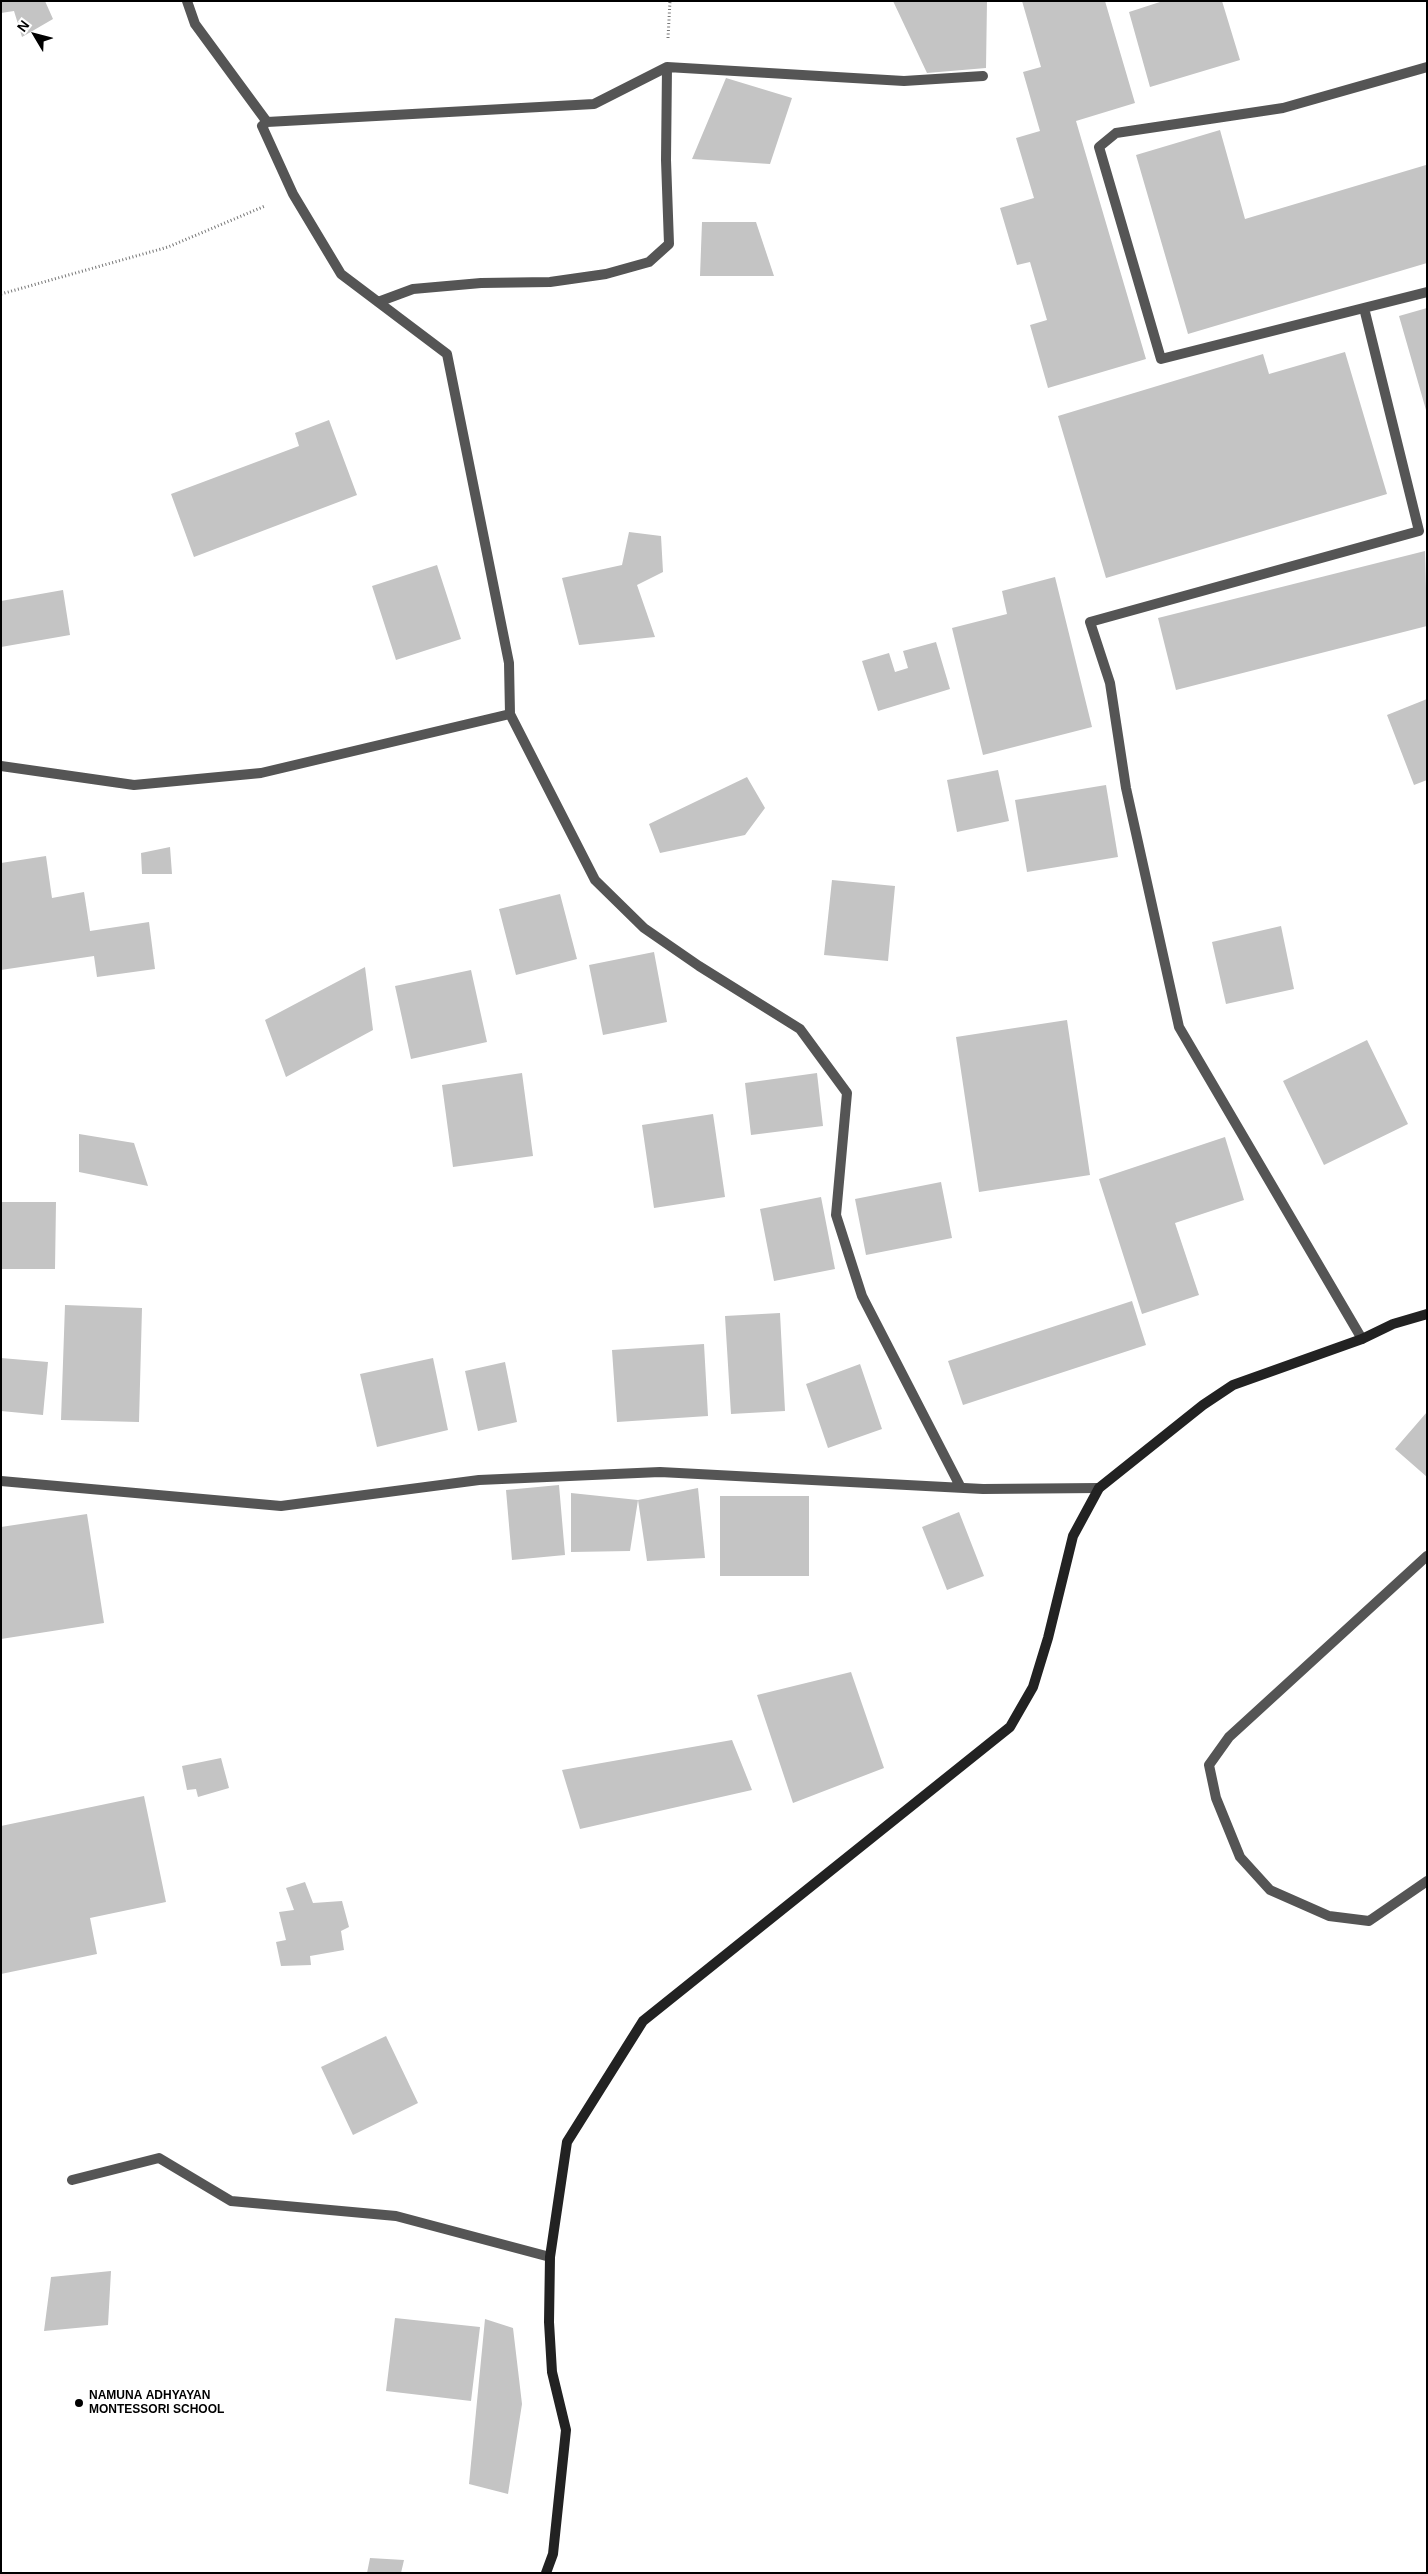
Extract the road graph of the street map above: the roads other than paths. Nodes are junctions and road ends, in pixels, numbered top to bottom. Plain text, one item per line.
1 (187, 1) edge
2 (1427, 66) edge
3 (667, 67) junction
4 (983, 76) dead end
5 (267, 122) junction
6 (1427, 292) edge
7 (378, 302) junction
8 (1364, 308) junction
9 (510, 714) junction
10 (1, 766) edge
11 (1427, 1314) edge
12 (1362, 1339) junction
13 (1, 1481) edge
14 (960, 1486) junction
15 (1099, 1488) junction
16 (1427, 1556) edge
17 (1427, 1881) edge
18 (72, 2180) dead end
19 (550, 2257) junction
20 (546, 2573) edge

1 - 5 street
2 - 8 street
3 - 4 street
3 - 5 street
3 - 7 street
5 - 7 street
6 - 8 street
7 - 9 street
8 - 12 street
9 - 10 street
9 - 14 street
11 - 12 main road
12 - 15 main road
13 - 14 street
14 - 15 street
15 - 19 main road
16 - 17 street
18 - 19 street
19 - 20 main road

